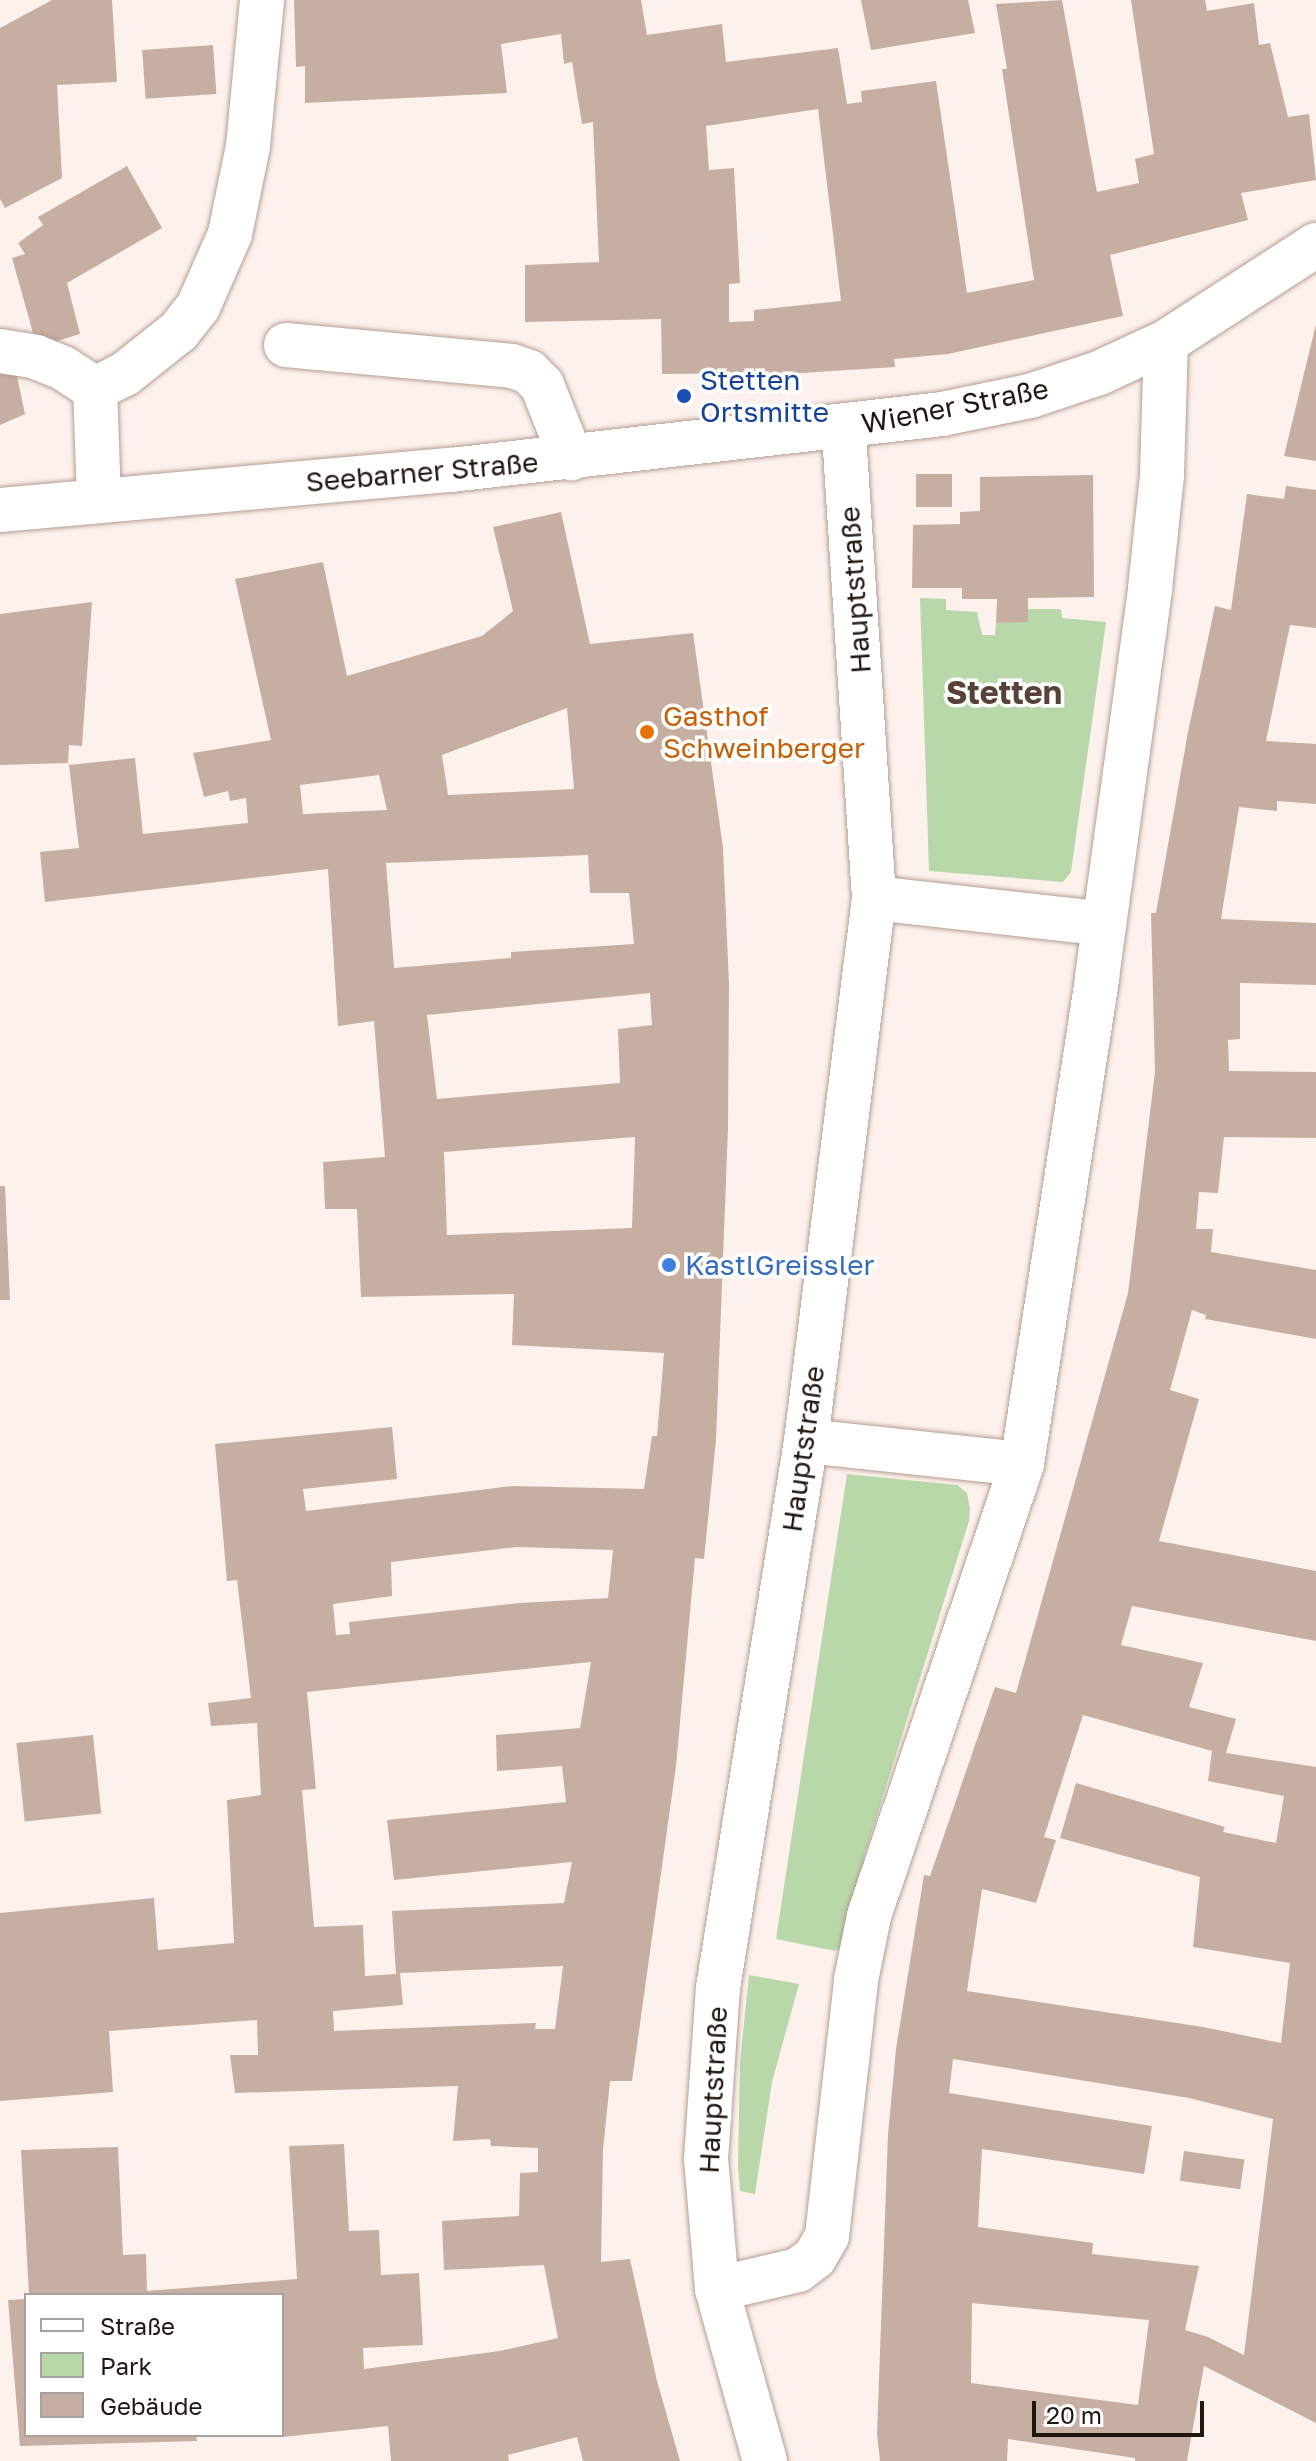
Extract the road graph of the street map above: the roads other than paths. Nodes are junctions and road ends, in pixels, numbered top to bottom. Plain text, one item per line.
1 (262, 0) edge
2 (1316, 245) edge
3 (1166, 342) junction
4 (286, 345) dead end
5 (0, 351) edge
6 (95, 389) junction
7 (844, 428) junction
8 (571, 458) junction
9 (99, 501) junction
10 (0, 510) edge
11 (874, 898) junction
12 (1104, 924) junction
13 (806, 1441) junction
14 (1022, 1464) junction
15 (717, 2289) junction
16 (765, 2461) edge

1 - 6 main road
2 - 3 main road, Wiener Straße
3 - 7 main road, Wiener Straße
3 - 12 main road
4 - 8 main road
5 - 6 main road
6 - 9 main road
7 - 8 main road, Seebarner Straße
7 - 11 main road, Hauptstraße
8 - 9 main road, Seebarner Straße
9 - 10 main road, Seebarner Straße
11 - 12 main road
11 - 13 main road, Hauptstraße
12 - 14 main road
13 - 14 main road
13 - 15 main road, Hauptstraße
14 - 15 main road
15 - 16 main road, Hauptstraße

